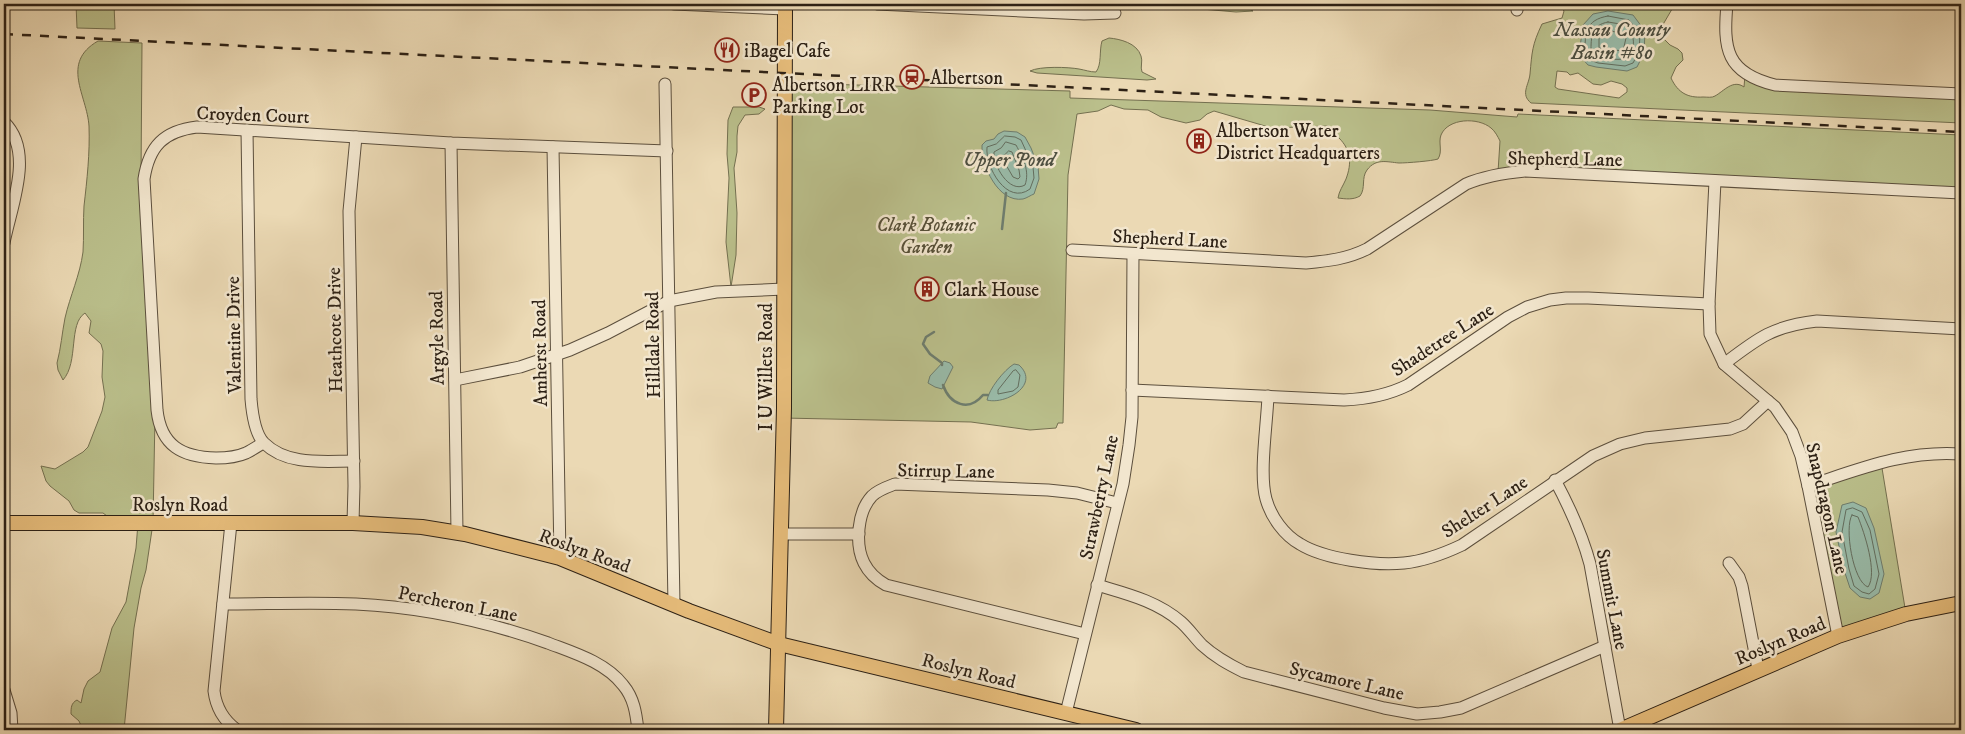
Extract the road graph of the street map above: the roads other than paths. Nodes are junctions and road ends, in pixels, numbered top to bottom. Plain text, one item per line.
1 (674, 4) edge
2 (680, 4) edge
3 (877, 4) edge
4 (1727, 4) edge
5 (785, 7) edge
6 (1115, 13) dead end
7 (666, 84) dead end
8 (1961, 94) edge
9 (4, 122) edge
10 (247, 130) junction
11 (356, 137) junction
12 (451, 143) junction
13 (553, 147) junction
14 (667, 151) junction
15 (1715, 181) junction
16 (1961, 193) edge
17 (4, 243) edge
18 (1072, 250) dead end
19 (1133, 254) junction
20 (784, 288) junction
21 (669, 301) junction
22 (1709, 304) junction
23 (1961, 328) edge
24 (556, 354) junction
25 (1724, 364) junction
26 (455, 380) junction
27 (1132, 390) junction
28 (1268, 396) junction
29 (1768, 401) junction
30 (263, 443) junction
31 (1961, 454) edge
32 (354, 461) junction
33 (1555, 480) junction
34 (1808, 486) junction
35 (1117, 503) junction
36 (4, 523) edge
37 (231, 523) junction
38 (353, 523) junction
39 (457, 532) junction
40 (782, 534) junction
41 (859, 534) junction
42 (560, 558) junction
43 (1729, 563) dead end
44 (1097, 585) junction
45 (1961, 603) edge
46 (223, 604) junction
47 (674, 605) junction
48 (1085, 634) junction
49 (1838, 636) junction
50 (779, 644) junction
51 (1605, 646) junction
52 (1758, 669) junction
53 (4, 690) edge
54 (1066, 713) junction
55 (12, 730) edge
56 (237, 730) edge
57 (638, 730) edge
58 (776, 730) edge
59 (1136, 730) edge
60 (1620, 730) edge

1 - 2 street
2 - 5 street
3 - 6 street
4 - 8 street
5 - 20 main road, I U Willets Road
7 - 14 street, Hilldale Road
9 - 17 street
10 - 11 street, Croyden Court
10 - 30 street, Valentine Drive
10 - 30 street, Croyden Court
11 - 12 street, Croyden Court
11 - 32 street, Heathcote Drive
12 - 13 street, Croyden Court
12 - 26 street, Argyle Road
13 - 14 street, Croyden Court
13 - 24 street, Amherst Road
14 - 21 street, Hilldale Road
15 - 16 street, Shepherd Lane
15 - 19 street, Shepherd Lane
15 - 22 street, Snapdragon Lane
18 - 19 street, Shepherd Lane
19 - 27 street, Strawberry Lane
20 - 21 street
20 - 40 main road, I U Willets Road
21 - 24 street
21 - 47 street, Hilldale Road
22 - 25 street, Snapdragon Lane
22 - 28 street, Shadetree Lane
23 - 25 street
24 - 26 street
24 - 42 street, Amherst Road
25 - 29 street, Snapdragon Lane
26 - 39 street, Argyle Road
27 - 28 street, Shadetree Lane
27 - 35 street, Strawberry Lane
28 - 33 street, Shelter Lane
29 - 33 street, Shelter Lane
29 - 34 street, Snapdragon Lane
30 - 32 street
31 - 34 street
32 - 38 street, Heathcote Drive
33 - 51 street, Summit Lane
34 - 49 street, Snapdragon Lane
35 - 41 street, Stirrup Lane
35 - 44 street, Strawberry Lane
36 - 37 main road, Roslyn Road
37 - 38 main road, Roslyn Road
37 - 46 street
38 - 39 main road, Roslyn Road
39 - 42 main road, Roslyn Road
40 - 41 street
40 - 50 main road, I U Willets Road
41 - 48 street, Stirrup Lane
42 - 47 main road, Roslyn Road
43 - 52 street
44 - 48 street, Strawberry Lane
44 - 51 street, Sycamore Lane
45 - 49 main road, Roslyn Road
46 - 56 street
46 - 57 street, Percheron Lane
47 - 50 main road, Roslyn Road
48 - 54 street, Strawberry Lane
49 - 52 main road, Roslyn Road
50 - 54 main road, Roslyn Road
50 - 58 main road, I U Willets Road
51 - 60 street, Summit Lane
52 - 60 main road, Roslyn Road
53 - 55 street
54 - 59 main road, Roslyn Road

